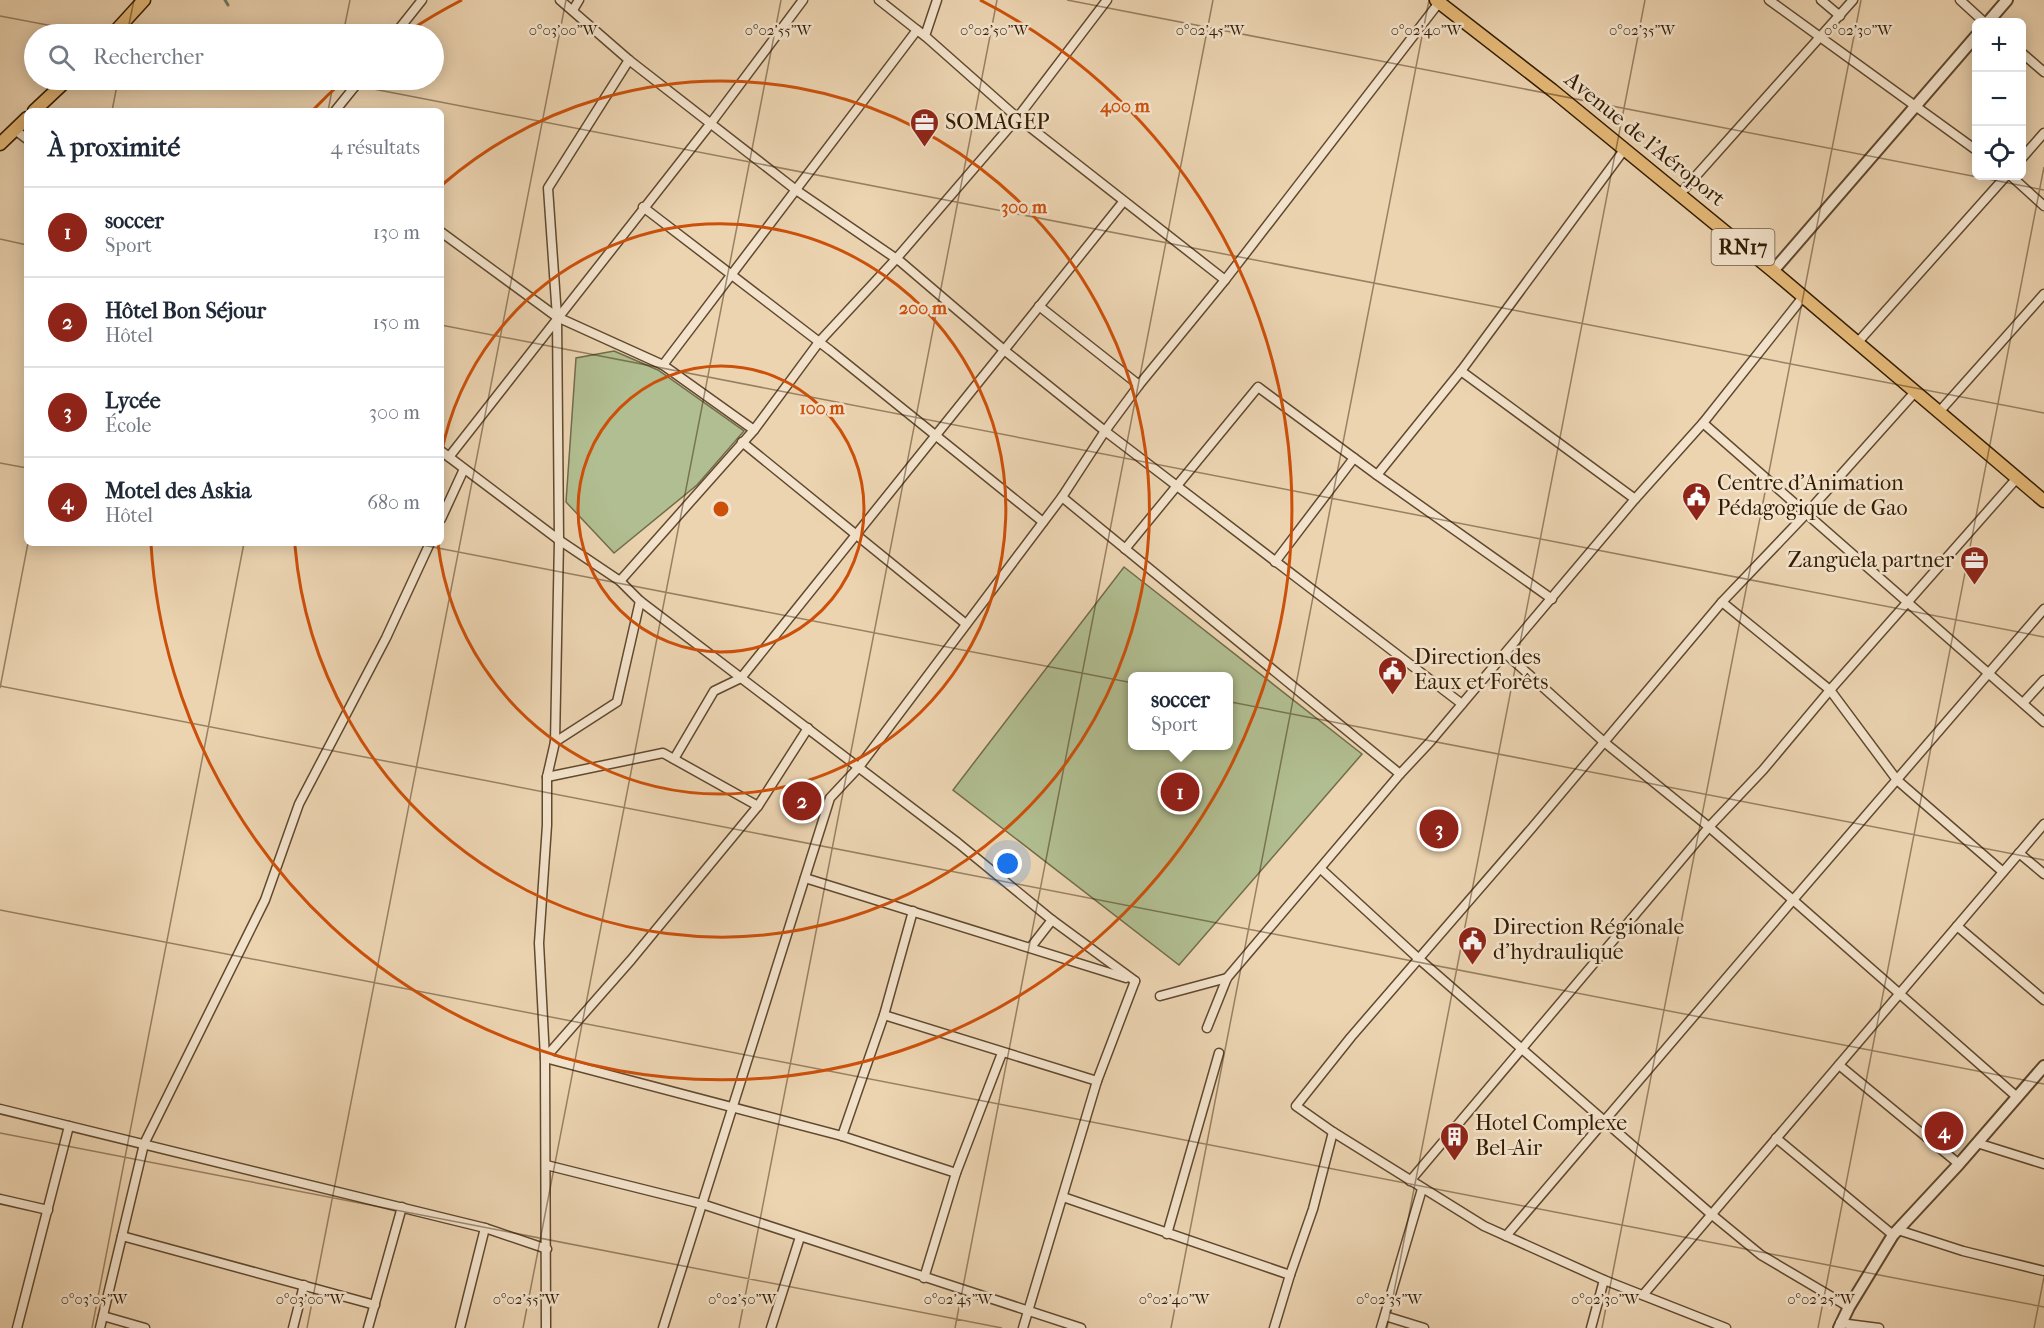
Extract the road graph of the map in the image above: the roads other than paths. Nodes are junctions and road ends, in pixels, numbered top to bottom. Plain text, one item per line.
1 (144, 0) edge
2 (422, 0) edge
3 (560, 0) edge
4 (579, 0) edge
5 (803, 0) edge
6 (879, 0) edge
7 (937, 0) edge
8 (1107, 0) edge
9 (1769, 0) edge
10 (1821, 0) edge
11 (1853, 0) edge
12 (1960, 0) edge
13 (2007, 0) edge
14 (1438, 1) edge
15 (573, 10) junction
16 (1840, 16) junction
17 (1981, 18) edge
18 (1990, 18) edge
19 (122, 24) edge
20 (403, 24) edge
21 (917, 30) junction
22 (925, 36) junction
23 (1819, 38) junction
24 (1972, 42) edge
25 (2026, 56) edge
26 (629, 60) junction
27 (2044, 72) edge
28 (56, 90) edge
29 (352, 90) edge
30 (1916, 107) junction
31 (37, 108) edge
32 (338, 108) edge
33 (1018, 117) junction
34 (24, 121) edge
35 (711, 123) junction
36 (15, 130) junction
37 (2044, 133) edge
38 (24, 137) edge
39 (0, 144) edge
40 (1972, 146) edge
41 (1623, 150) junction
42 (2026, 153) edge
43 (2002, 180) edge
44 (2015, 180) edge
45 (796, 190) junction
46 (1679, 195) junction
47 (1123, 202) junction
48 (2044, 206) edge
49 (643, 207) junction
50 (444, 234) edge
51 (896, 259) junction
52 (1773, 271) junction
53 (731, 276) junction
54 (1225, 280) junction
55 (2044, 294) edge
56 (1803, 297) junction
57 (1040, 306) junction
58 (557, 317) junction
59 (819, 342) junction
60 (1857, 342) junction
61 (1004, 350) junction
62 (663, 365) junction
63 (1461, 371) junction
64 (1139, 385) junction
65 (1915, 392) junction
66 (1939, 412) junction
67 (1703, 423) junction
68 (754, 430) junction
69 (1105, 431) junction
70 (935, 436) junction
71 (742, 442) junction
72 (444, 453) edge
73 (449, 457) junction
74 (1354, 458) junction
75 (464, 469) junction
76 (1377, 475) junction
77 (2017, 478) junction
78 (1176, 486) junction
79 (1062, 497) junction
80 (1635, 499) junction
81 (2044, 501) edge
82 (444, 512) edge
83 (1806, 514) junction
84 (1043, 522) junction
85 (855, 536) junction
86 (559, 540) junction
87 (429, 546) edge
88 (1125, 549) junction
89 (1275, 562) junction
90 (620, 581) junction
91 (1552, 599) junction
92 (640, 602) junction
93 (1722, 602) junction
94 (1907, 603) junction
95 (2044, 609) edge
96 (966, 624) junction
97 (1506, 654) junction
98 (1988, 674) junction
99 (741, 678) junction
100 (2044, 680) edge
101 (1830, 690) junction
102 (2023, 703) junction
103 (1462, 704) junction
104 (2044, 722) edge
105 (808, 728) junction
106 (555, 742) junction
107 (1604, 742) junction
108 (674, 759) junction
109 (859, 767) junction
110 (1400, 774) junction
111 (547, 777) junction
112 (1897, 780) junction
113 (758, 806) junction
114 (2044, 824) edge
115 (1708, 827) junction
116 (2019, 853) junction
117 (1321, 869) junction
118 (2003, 872) junction
119 (2044, 874) edge
120 (805, 878) junction
121 (1793, 900) junction
122 (913, 911) junction
123 (1052, 920) junction
124 (1957, 926) junction
125 (1031, 948) junction
126 (1419, 959) junction
127 (1227, 978) junction
128 (1135, 981) junction
129 (1899, 995) junction
130 (1160, 996) dead end
131 (2044, 1000) edge
132 (884, 1015) junction
133 (1207, 1028) dead end
134 (1523, 1049) junction
135 (1002, 1053) junction
136 (1219, 1053) dead end
137 (545, 1058) junction
138 (1839, 1065) junction
139 (2044, 1066) edge
140 (1097, 1081) junction
141 (2017, 1097) junction
142 (733, 1106) junction
143 (0, 1109) edge
144 (1605, 1121) junction
145 (69, 1126) junction
146 (1333, 1132) junction
147 (842, 1136) junction
148 (1776, 1138) junction
149 (1977, 1143) junction
150 (144, 1144) junction
151 (1959, 1164) junction
152 (2044, 1164) edge
153 (546, 1165) junction
154 (956, 1173) junction
155 (1410, 1181) junction
156 (1422, 1189) junction
157 (1064, 1197) junction
158 (0, 1199) edge
159 (702, 1204) junction
160 (402, 1207) junction
161 (48, 1210) junction
162 (1711, 1214) junction
163 (485, 1227) junction
164 (1896, 1232) junction
165 (1167, 1234) junction
166 (122, 1236) junction
167 (1506, 1236) junction
168 (800, 1237) junction
169 (547, 1249) junction
170 (2044, 1271) edge
171 (1290, 1275) junction
172 (924, 1278) junction
173 (1604, 1280) junction
174 (304, 1286) junction
175 (1642, 1295) junction
176 (375, 1305) junction
177 (1849, 1307) junction
178 (1029, 1311) junction
179 (103, 1316) junction
180 (1385, 1316) junction
181 (1840, 1326) edge
182 (18, 1328) edge
183 (100, 1328) edge
184 (146, 1328) edge
185 (292, 1328) edge
186 (368, 1328) edge
187 (460, 1328) edge
188 (546, 1328) edge
189 (663, 1328) edge
190 (771, 1328) edge
191 (1023, 1328) edge
192 (1081, 1328) edge
193 (1274, 1328) edge
194 (1381, 1328) edge
195 (1424, 1328) edge
196 (1591, 1328) edge
197 (1726, 1328) edge
198 (1879, 1328) edge

1 - 19 main road
2 - 20 street
3 - 15 street
4 - 15 street
5 - 35 street
6 - 21 street
7 - 22 street
8 - 33 street
9 - 23 street
10 - 16 street
11 - 16 street
12 - 17 street
13 - 18 street
14 - 41 main road, Avenue de l'Aéroport / RN17
14 - 54 street
15 - 26 street
16 - 23 street
21 - 22 street
21 - 45 street
22 - 33 street
23 - 30 street
23 - 46 street
24 - 30 street
25 - 27 street
26 - 35 street
26 - 58 street
28 - 31 main road
29 - 32 street
30 - 40 street
30 - 52 street
33 - 47 street
33 - 51 street
34 - 36 main road
35 - 45 street
35 - 49 street
36 - 38 street
36 - 39 main road
37 - 42 street
41 - 46 main road, Avenue de l'Aéroport / RN17
41 - 63 street
43 - 60 street
44 - 48 street
45 - 51 street
45 - 53 street
46 - 52 main road, Avenue de l'Aéroport / RN17
47 - 54 street
47 - 57 street
49 - 53 street
49 - 58 street
50 - 58 street
51 - 59 street
51 - 61 street
52 - 56 main road, Avenue de l'Aéroport / RN17
53 - 59 street
53 - 62 street
54 - 64 street
55 - 66 street
56 - 60 main road, Avenue de l'Aéroport / RN17
56 - 67 street
57 - 61 street
57 - 64 street
58 - 62 street
58 - 73 street
58 - 86 street
59 - 68 street
59 - 70 street
60 - 65 main road, Avenue de l'Aéroport / RN17
61 - 69 street
61 - 70 street
62 - 68 street
63 - 76 street
63 - 80 street
64 - 69 street
65 - 66 main road, Avenue de l'Aéroport / RN17
65 - 83 street
66 - 77 main road, Avenue de l'Aéroport / RN17
67 - 80 street
67 - 83 street
68 - 71 street
69 - 78 street
69 - 79 street
70 - 84 street
70 - 85 street
71 - 85 street
71 - 90 street
72 - 73 street
73 - 75 street
74 - 76 street
74 - 78 street
74 - 89 street
75 - 82 street
75 - 86 street
76 - 91 street
77 - 81 main road, Avenue de l'Aéroport / RN17
77 - 94 street
78 - 88 street
78 - 89 street
79 - 84 street
79 - 88 street
80 - 91 street
83 - 93 street
83 - 94 street
84 - 96 street
85 - 96 street
85 - 99 street
86 - 90 street
86 - 106 street
87 - 150 street
88 - 110 street
89 - 103 street
90 - 92 street
91 - 97 street
92 - 99 street
92 - 106 street
93 - 101 street
93 - 107 street
94 - 98 street
94 - 101 street
95 - 98 street
96 - 109 street
97 - 103 street
97 - 107 street
98 - 102 street
98 - 112 street
99 - 105 street
99 - 108 street
100 - 102 street
101 - 112 street
101 - 115 street
102 - 104 street
103 - 110 street
105 - 109 street
105 - 113 street
106 - 111 street
107 - 115 street
107 - 126 street
108 - 111 street
108 - 113 street
109 - 120 street
109 - 123 street
110 - 117 street
111 - 137 street
112 - 118 street
112 - 121 street
113 - 137 street
114 - 116 street
115 - 121 street
115 - 134 street
116 - 118 street
116 - 119 street
117 - 126 street
117 - 127 street
118 - 124 street
120 - 122 street
120 - 142 street
121 - 129 street
121 - 144 street
122 - 125 street
122 - 132 street
123 - 125 street
123 - 128 street
124 - 129 street
124 - 131 street
125 - 128 street
126 - 134 street
126 - 146 street
127 - 130 street
127 - 133 street
128 - 140 street
129 - 138 street
129 - 141 street
132 - 135 street
132 - 147 street
134 - 144 street
134 - 155 street
135 - 140 street
135 - 154 street
136 - 165 street
137 - 142 street
137 - 153 street
138 - 148 street
138 - 151 street
139 - 141 street
140 - 157 street
141 - 149 street
142 - 147 street
142 - 159 street
143 - 145 street
144 - 162 street
144 - 167 street
145 - 150 street
145 - 161 street
146 - 155 street
146 - 171 street
147 - 154 street
148 - 162 street
148 - 164 street
149 - 151 street
149 - 152 street
150 - 160 street
150 - 166 street
151 - 164 street
153 - 159 street
153 - 169 street
154 - 172 street
155 - 156 street
156 - 167 street
156 - 180 street
157 - 165 street
157 - 178 street
158 - 161 street
159 - 168 street
159 - 189 street
160 - 163 street
160 - 176 street
161 - 182 street
162 - 175 street
162 - 177 street
163 - 169 street
163 - 187 street
164 - 170 street
164 - 177 street
165 - 171 street
166 - 174 street
166 - 179 street
167 - 173 street
168 - 172 street
168 - 190 street
169 - 188 street
171 - 193 street
172 - 178 street
173 - 175 street
173 - 196 street
174 - 176 street
174 - 185 street
175 - 197 street
176 - 186 street
177 - 181 street
178 - 191 street
178 - 192 street
179 - 183 street
179 - 184 street
180 - 194 street
180 - 195 street
181 - 198 street

